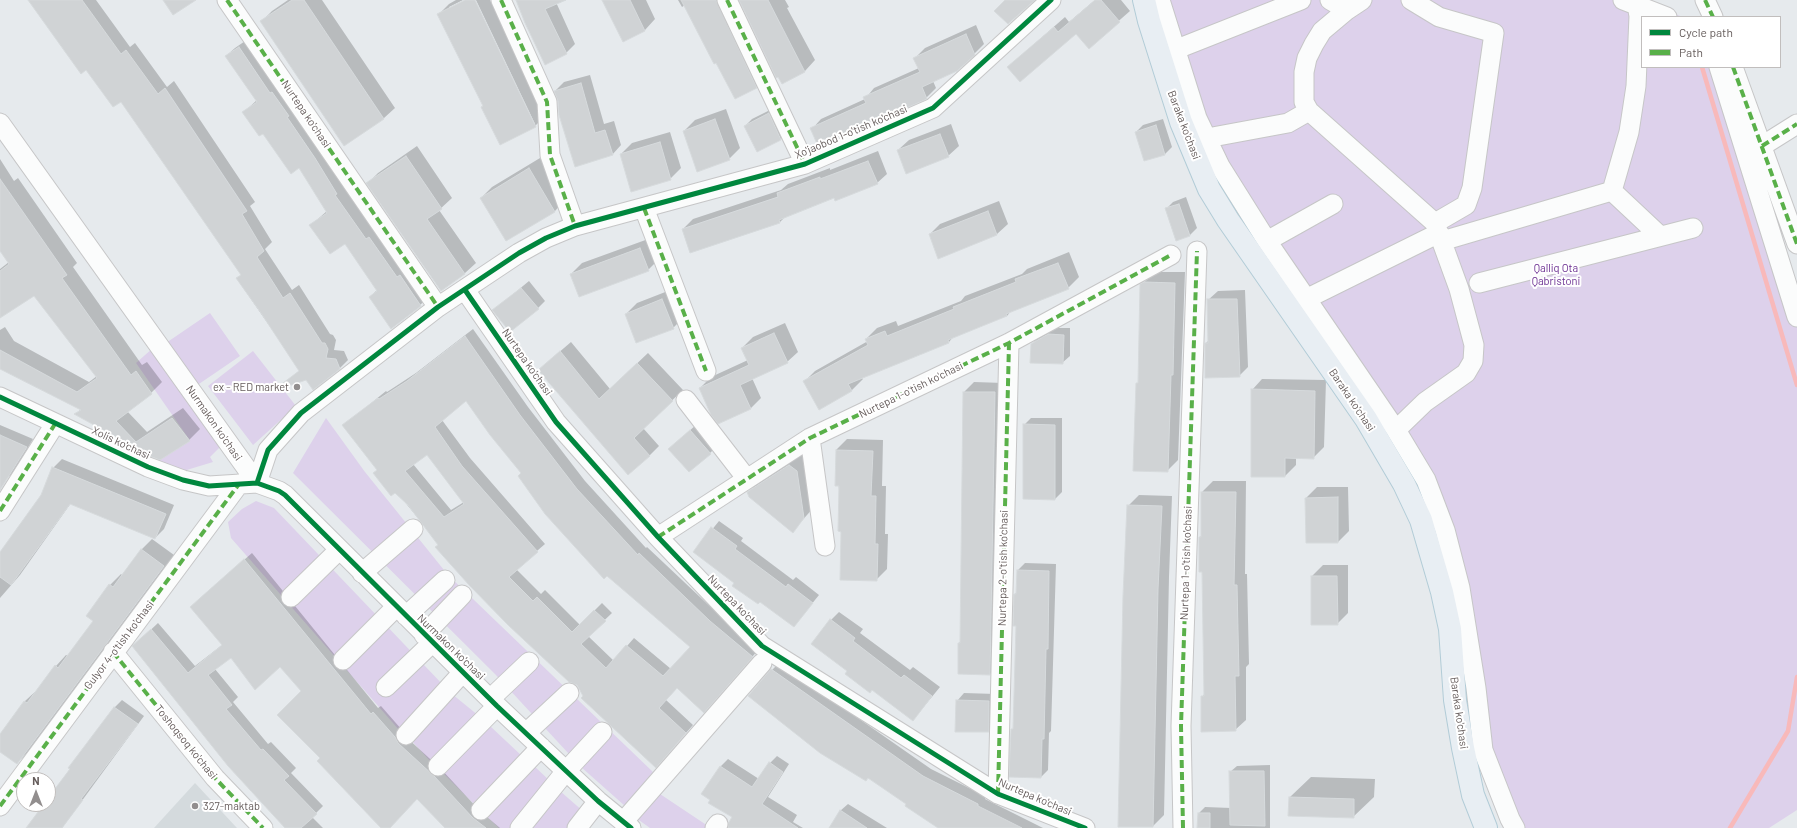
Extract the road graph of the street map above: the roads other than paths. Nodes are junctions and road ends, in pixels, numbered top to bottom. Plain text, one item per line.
1 (227, 0) edge
2 (501, 0) edge
3 (727, 0) edge
4 (1051, 0) edge
5 (1144, 0) edge
6 (1160, 0) edge
7 (1301, 0) edge
8 (1330, 0) edge
9 (1411, 0) edge
10 (1705, 0) edge
11 (1630, 3) edge
12 (1355, 5) edge
13 (1664, 16) edge
14 (1713, 16) edge
15 (1177, 49) junction
16 (1719, 68) edge
17 (1733, 68) edge
18 (1309, 111) junction
19 (0, 123) edge
20 (1797, 124) edge
21 (1207, 138) junction
22 (1762, 146) junction
23 (805, 164) junction
24 (1612, 191) junction
25 (1332, 204) dead end
26 (644, 208) junction
27 (575, 226) junction
28 (1692, 228) dead end
29 (1439, 232) junction
30 (1660, 236) junction
31 (1267, 241) junction
32 (1797, 244) edge
33 (1197, 250) dead end
34 (1171, 255) dead end
35 (1479, 283) dead end
36 (465, 290) junction
37 (1306, 299) junction
38 (438, 307) junction
39 (1797, 317) edge
40 (1009, 343) junction
41 (706, 371) dead end
42 (0, 397) edge
43 (686, 400) dead end
44 (55, 424) junction
45 (1396, 430) junction
46 (810, 438) junction
47 (747, 479) junction
48 (248, 484) junction
49 (0, 511) edge
50 (413, 529) dead end
51 (658, 538) junction
52 (825, 546) dead end
53 (340, 550) junction
54 (362, 573) junction
55 (445, 580) dead end
56 (462, 595) dead end
57 (291, 597) dead end
58 (401, 612) junction
59 (428, 639) junction
60 (113, 652) junction
61 (343, 660) dead end
62 (529, 662) dead end
63 (762, 663) dead end
64 (462, 672) junction
65 (386, 687) dead end
66 (569, 693) dead end
67 (493, 702) junction
68 (602, 732) dead end
69 (526, 733) junction
70 (406, 735) dead end
71 (541, 747) junction
72 (438, 766) dead end
73 (566, 771) junction
74 (998, 794) junction
75 (598, 801) junction
76 (0, 806) edge
77 (481, 810) dead end
78 (627, 825) edge
79 (263, 828) edge
80 (520, 828) edge
81 (577, 828) edge
82 (1085, 828) edge
83 (1183, 828) edge
84 (1486, 828) edge
85 (1515, 828) edge

1 - 38 street, Nurtepa ko'chasi
2 - 27 street
3 - 23 street, Xo'jaobod 1-o'tish ko'chasi
4 - 23 street, Xo'jaobod 1-o'tish ko'chasi
5 - 84 main road, Baraka ko'chasi
6 - 15 street
7 - 15 street
8 - 12 street
9 - 29 street
10 - 14 street
11 - 13 street
11 - 24 street
12 - 18 street
15 - 21 street
16 - 39 street
17 - 22 street
18 - 21 street
18 - 29 street
19 - 48 street, Nurmakon ko'chasi
20 - 22 street
21 - 31 street
22 - 32 street
23 - 26 street, Xo'jaobod 1-o'tish ko'chasi
24 - 29 street
24 - 30 street
25 - 31 street
26 - 27 street, Xo'jaobod 1-o'tish ko'chasi
26 - 41 street
27 - 36 street
28 - 30 street
29 - 37 street
29 - 45 street
30 - 35 street
31 - 37 street
33 - 83 street, Nurtepa 1-o'tish ko'chasi
34 - 40 street, Nurtepa 1-o'tish ko'chasi
36 - 38 street
36 - 51 street, Nurtepa ko'chasi
37 - 45 street
38 - 48 street
40 - 46 street, Nurtepa 1-o'tish ko'chasi
40 - 74 street, Nurtepa 2-o'tish ko'chasi
42 - 44 street, Xolis ko'chasi
43 - 47 street
44 - 48 street, Xolis ko'chasi
44 - 49 street
45 - 85 street
46 - 47 street, Nurtepa 1-o'tish ko'chasi
46 - 52 street
47 - 51 street, Nurtepa 1-o'tish ko'chasi
48 - 53 street, Nurmakon ko'chasi
48 - 60 street, Gulyor 4-o'tish ko'chasi
50 - 54 street
51 - 74 street, Nurtepa ko'chasi
53 - 54 street, Nurmakon ko'chasi
53 - 57 street
54 - 58 street, Nurmakon ko'chasi
55 - 58 street
56 - 59 street
58 - 59 street, Nurmakon ko'chasi
58 - 61 street
59 - 64 street, Nurmakon ko'chasi
59 - 65 street
60 - 76 street, Gulyor 4-o'tish ko'chasi
60 - 79 street, Toshoqsoq ko'chasi
62 - 67 street
63 - 78 street
64 - 67 street, Nurmakon ko'chasi
64 - 70 street
66 - 69 street
67 - 69 street, Nurmakon ko'chasi
67 - 72 street
68 - 73 street
69 - 71 street, Nurmakon ko'chasi
71 - 73 street, Nurmakon ko'chasi
71 - 77 street
73 - 75 street, Nurmakon ko'chasi
73 - 80 street
74 - 82 street, Nurtepa ko'chasi
75 - 78 street, Nurmakon ko'chasi
75 - 81 street

